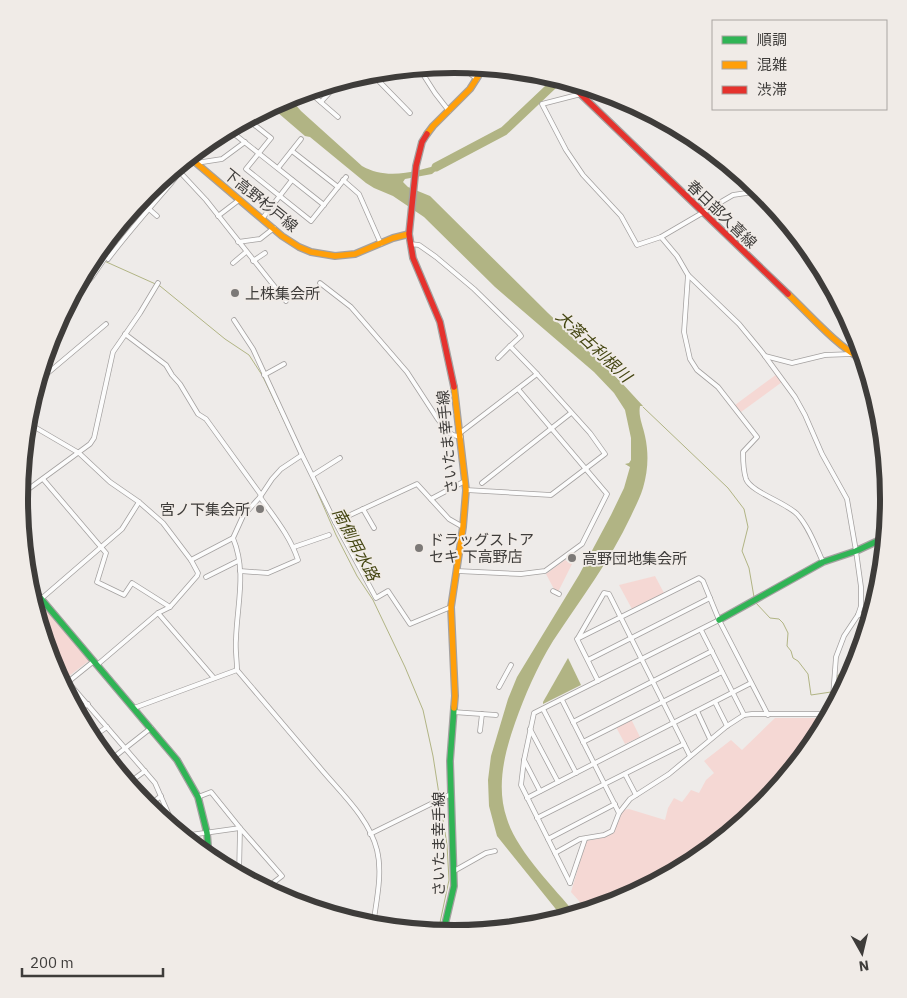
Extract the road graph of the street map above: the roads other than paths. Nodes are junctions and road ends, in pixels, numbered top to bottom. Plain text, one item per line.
1 (423, 74) edge
2 (470, 74) edge
3 (480, 74) edge
4 (477, 79) junction
5 (378, 80) edge
6 (330, 92) edge
7 (581, 94) joint
8 (315, 97) edge
9 (321, 102) junction
10 (449, 111) junction
11 (410, 113) dead end
12 (338, 117) dead end
13 (253, 124) edge
14 (235, 134) edge
15 (301, 139) dead end
16 (245, 142) junction
17 (292, 151) junction
18 (259, 153) junction
19 (195, 162) junction
20 (189, 166) edge
21 (278, 168) junction
22 (180, 173) edge
23 (175, 178) edge
24 (292, 180) junction
25 (338, 187) junction
26 (749, 193) edge
27 (280, 196) junction
28 (239, 200) junction
29 (324, 205) junction
30 (149, 208) junction
31 (702, 212) junction
32 (157, 216) dead end
33 (218, 216) junction
34 (262, 218) junction
35 (274, 228) junction
36 (409, 234) junction
37 (661, 237) junction
38 (238, 242) junction
39 (381, 244) junction
40 (410, 244) junction
41 (246, 252) junction
42 (265, 253) dead end
43 (253, 261) junction
44 (233, 263) dead end
45 (688, 275) junction
46 (87, 282) edge
47 (158, 283) dead end
48 (320, 283) dead end
49 (286, 301) dead end
50 (234, 320) dead end
51 (106, 324) dead end
52 (125, 334) junction
53 (510, 346) junction
54 (852, 354) joint
55 (765, 356) junction
56 (498, 358) dead end
57 (284, 364) dead end
58 (537, 374) junction
59 (46, 375) edge
60 (264, 375) junction
61 (518, 388) junction
62 (571, 413) junction
63 (34, 427) edge
64 (552, 429) junction
65 (460, 435) junction
66 (79, 453) junction
67 (302, 454) junction
68 (340, 458) dead end
69 (586, 469) junction
70 (313, 475) junction
71 (43, 479) junction
72 (465, 481) junction
73 (482, 482) dead end
74 (28, 490) edge
75 (466, 490) junction
76 (260, 496) junction
77 (430, 498) junction
78 (139, 502) junction
79 (363, 509) junction
80 (335, 522) junction
81 (463, 527) junction
82 (374, 528) dead end
83 (356, 532) dead end
84 (329, 535) dead end
85 (232, 538) junction
86 (344, 538) junction
87 (877, 541) edge
88 (101, 547) junction
89 (294, 548) junction
90 (856, 551) junction
91 (191, 560) junction
92 (238, 561) junction
93 (823, 562) junction
94 (240, 571) junction
95 (457, 571) junction
96 (206, 577) dead end
97 (554, 591) dead end
98 (559, 594) dead end
99 (41, 598) joint
100 (710, 598) junction
101 (170, 607) junction
102 (452, 607) junction
103 (158, 613) junction
104 (858, 615) junction
105 (863, 615) edge
106 (620, 617) junction
107 (719, 620) junction
108 (701, 630) junction
109 (631, 638) junction
110 (577, 639) junction
111 (712, 651) junction
112 (642, 659) junction
113 (588, 660) junction
114 (96, 663) junction
115 (511, 665) dead end
116 (237, 670) junction
117 (722, 672) junction
118 (214, 678) junction
119 (598, 680) junction
120 (653, 681) junction
121 (68, 682) edge
122 (751, 683) junction
123 (70, 684) edge
124 (499, 687) dead end
125 (833, 692) edge
126 (733, 693) junction
127 (562, 700) junction
128 (664, 702) junction
129 (715, 702) junction
130 (88, 704) junction
131 (83, 708) edge
132 (134, 708) junction
133 (543, 709) junction
134 (697, 711) junction
135 (452, 712) junction
136 (482, 714) junction
137 (821, 714) edge
138 (496, 715) dead end
139 (744, 715) junction
140 (768, 715) junction
141 (573, 722) junction
142 (674, 722) junction
143 (727, 726) junction
144 (107, 727) junction
145 (151, 728) junction
146 (530, 729) junction
147 (480, 731) dead end
148 (98, 734) edge
149 (710, 739) junction
150 (583, 742) junction
151 (684, 744) junction
152 (126, 749) junction
153 (690, 756) junction
154 (115, 757) edge
155 (524, 760) junction
156 (594, 764) junction
157 (145, 771) junction
158 (576, 773) junction
159 (625, 774) junction
160 (133, 780) edge
161 (558, 782) junction
162 (605, 784) junction
163 (540, 791) junction
164 (450, 794) junction
165 (636, 795) junction
166 (161, 796) junction
167 (198, 797) junction
168 (527, 798) junction
169 (154, 801) edge
170 (615, 804) junction
171 (619, 813) junction
172 (169, 815) edge
173 (537, 818) junction
174 (240, 828) junction
175 (207, 833) junction
176 (370, 834) junction
177 (192, 835) edge
178 (548, 838) junction
179 (585, 838) junction
180 (209, 847) edge
181 (495, 850) dead end
182 (555, 853) junction
183 (239, 867) edge
184 (454, 871) junction
185 (271, 884) edge
186 (374, 918) edge
187 (445, 925) edge

1 - 10 street
2 - 4 street
3 - 4 main road, さいたま幸手線
4 - 10 main road, さいたま幸手線
5 - 11 street
6 - 9 street
7 - 31 main road, 春日部久喜線
7 - 37 street
8 - 9 street
9 - 12 street
10 - 36 main road, さいたま幸手線
13 - 18 street
14 - 16 street
15 - 17 street
16 - 18 street
16 - 19 street
17 - 21 street
17 - 25 street
18 - 21 street
18 - 27 street
19 - 20 street
19 - 28 main road, 下高野杉戸線
21 - 24 street
22 - 33 street
23 - 30 street
24 - 27 street
24 - 29 street
25 - 29 street
25 - 39 street
26 - 31 street
27 - 29 street
27 - 34 street
28 - 33 street
28 - 34 main road, 下高野杉戸線
30 - 32 street
30 - 46 street
31 - 37 street
31 - 54 main road, 春日部久喜線
33 - 38 street
34 - 35 main road, 下高野杉戸線
35 - 38 street
35 - 39 main road, 下高野杉戸線
36 - 39 main road, 下高野杉戸線
36 - 40 main road, さいたま幸手線
37 - 45 street
38 - 41 street
40 - 53 street
40 - 65 main road, さいたま幸手線
41 - 43 street
41 - 44 street
42 - 43 street
43 - 49 street
45 - 55 street
45 - 93 street
47 - 52 street
48 - 65 street
50 - 60 street
51 - 59 street
52 - 66 street
52 - 76 street
53 - 56 street
53 - 58 street
54 - 55 street
55 - 90 street
57 - 60 street
58 - 61 street
58 - 62 street
60 - 67 street
61 - 64 street
61 - 65 street
62 - 64 street
62 - 69 street
63 - 66 street
64 - 69 street
64 - 73 street
65 - 72 main road, さいたま幸手線
66 - 71 street
66 - 78 street
67 - 70 street
67 - 76 street
68 - 70 street
69 - 75 street
69 - 95 street
70 - 80 street
71 - 74 street
71 - 88 street
72 - 75 main road, さいたま幸手線
72 - 77 street
75 - 81 main road, さいたま幸手線
76 - 85 street
76 - 89 street
77 - 79 street
77 - 81 street
78 - 88 street
78 - 91 street
79 - 80 street
79 - 82 street
80 - 86 street
81 - 95 main road, さいたま幸手線
83 - 86 street
84 - 89 street
85 - 91 street
85 - 92 street
86 - 102 street
87 - 90 main road
88 - 99 street
88 - 101 street
89 - 94 street
90 - 93 main road
90 - 104 street
91 - 101 street
92 - 94 street
92 - 96 street
93 - 107 main road
94 - 116 street
95 - 102 main road, さいたま幸手線
97 - 98 street
99 - 114 main road
100 - 106 street
100 - 107 street
100 - 109 street
101 - 103 street
102 - 135 main road, さいたま幸手線
103 - 114 street
103 - 118 street
104 - 105 street
104 - 125 street
106 - 109 street
106 - 110 street
106 - 110 street
107 - 108 street
107 - 122 street
108 - 111 street
108 - 112 street
109 - 112 street
109 - 113 street
110 - 113 street
111 - 117 street
111 - 120 street
112 - 119 street
112 - 120 street
113 - 119 street
114 - 121 street
114 - 132 main road
115 - 124 street
116 - 118 street
116 - 176 street
117 - 126 street
117 - 128 street
118 - 132 street
119 - 127 street
120 - 128 street
120 - 141 street
122 - 126 street
122 - 140 street
123 - 130 street
126 - 129 street
126 - 139 street
127 - 133 street
127 - 141 street
128 - 142 street
128 - 150 street
129 - 134 street
129 - 143 street
130 - 131 street
130 - 144 street
132 - 145 main road
133 - 146 street
133 - 158 street
134 - 142 street
134 - 149 street
135 - 136 street
135 - 164 main road, さいたま幸手線
136 - 138 street
136 - 147 street
137 - 140 street
139 - 140 street
139 - 143 street
141 - 150 street
142 - 151 street
142 - 156 street
143 - 149 street
144 - 148 street
144 - 152 street
145 - 152 street
145 - 167 main road
146 - 155 street
146 - 161 street
149 - 153 street
150 - 156 street
151 - 153 street
151 - 159 street
152 - 154 street
152 - 157 street
153 - 165 street
155 - 163 street
155 - 168 street
156 - 158 street
156 - 162 street
157 - 160 street
157 - 166 street
158 - 161 street
159 - 162 street
159 - 165 street
161 - 163 street
162 - 170 street
162 - 173 street
163 - 168 street
164 - 176 street
164 - 184 main road, さいたま幸手線
165 - 171 street
166 - 169 street
166 - 172 street
167 - 174 street
167 - 175 main road
168 - 173 street
170 - 171 street
170 - 178 street
171 - 179 street
173 - 178 street
174 - 175 street
174 - 183 street
174 - 185 street
175 - 177 street
175 - 180 main road
176 - 186 street
178 - 182 street
179 - 182 street
179 - 182 street
181 - 184 street
184 - 187 main road, さいたま幸手線

